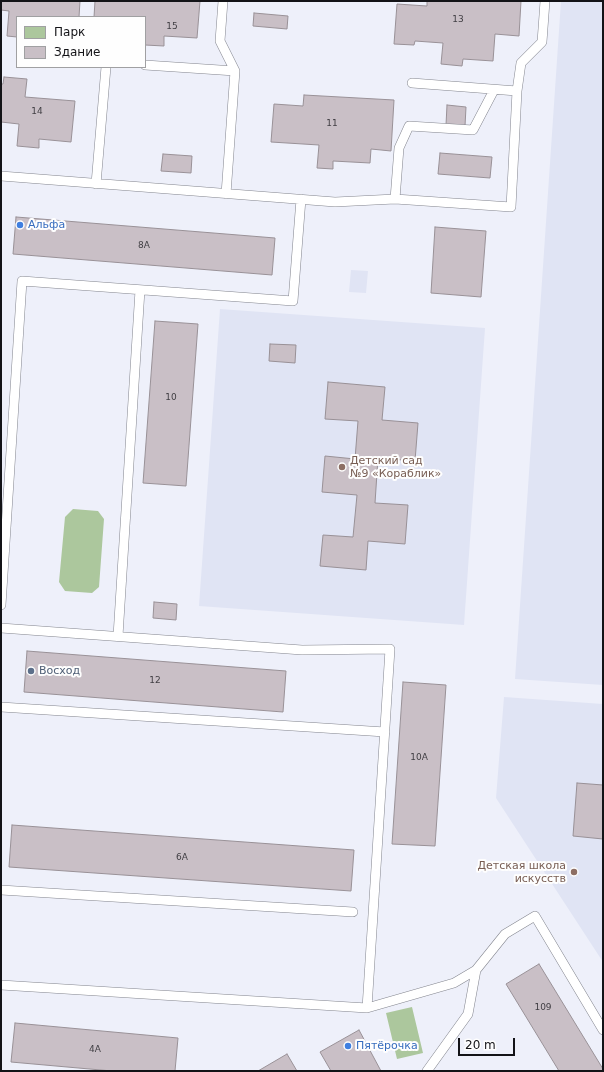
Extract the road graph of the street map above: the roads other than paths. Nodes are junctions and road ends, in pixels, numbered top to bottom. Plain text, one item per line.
1 (223, 1) edge
2 (545, 1) edge
3 (146, 65) edge
4 (106, 68) edge
5 (235, 71) junction
6 (412, 83) dead end
7 (494, 90) junction
8 (517, 91) junction
9 (1, 176) edge
10 (96, 184) junction
11 (226, 194) junction
12 (301, 199) junction
13 (395, 199) junction
14 (140, 290) junction
15 (1, 605) edge
16 (1, 628) edge
17 (118, 636) junction
18 (1, 707) edge
19 (385, 732) junction
20 (1, 890) edge
21 (353, 912) dead end
22 (476, 970) junction
23 (1, 985) edge
24 (367, 1008) junction
25 (603, 1030) edge
26 (427, 1071) edge

1 - 5 lane
2 - 8 lane
3 - 5 lane
4 - 10 lane
5 - 11 lane
6 - 7 lane
7 - 8 lane
7 - 13 lane
8 - 13 lane
9 - 10 lane
10 - 11 lane
11 - 12 lane
12 - 13 lane
12 - 14 lane
14 - 15 lane
14 - 17 lane
16 - 17 lane
17 - 19 lane
18 - 19 lane
19 - 24 lane
20 - 21 lane
22 - 24 lane
22 - 25 lane
22 - 26 lane
23 - 24 lane

